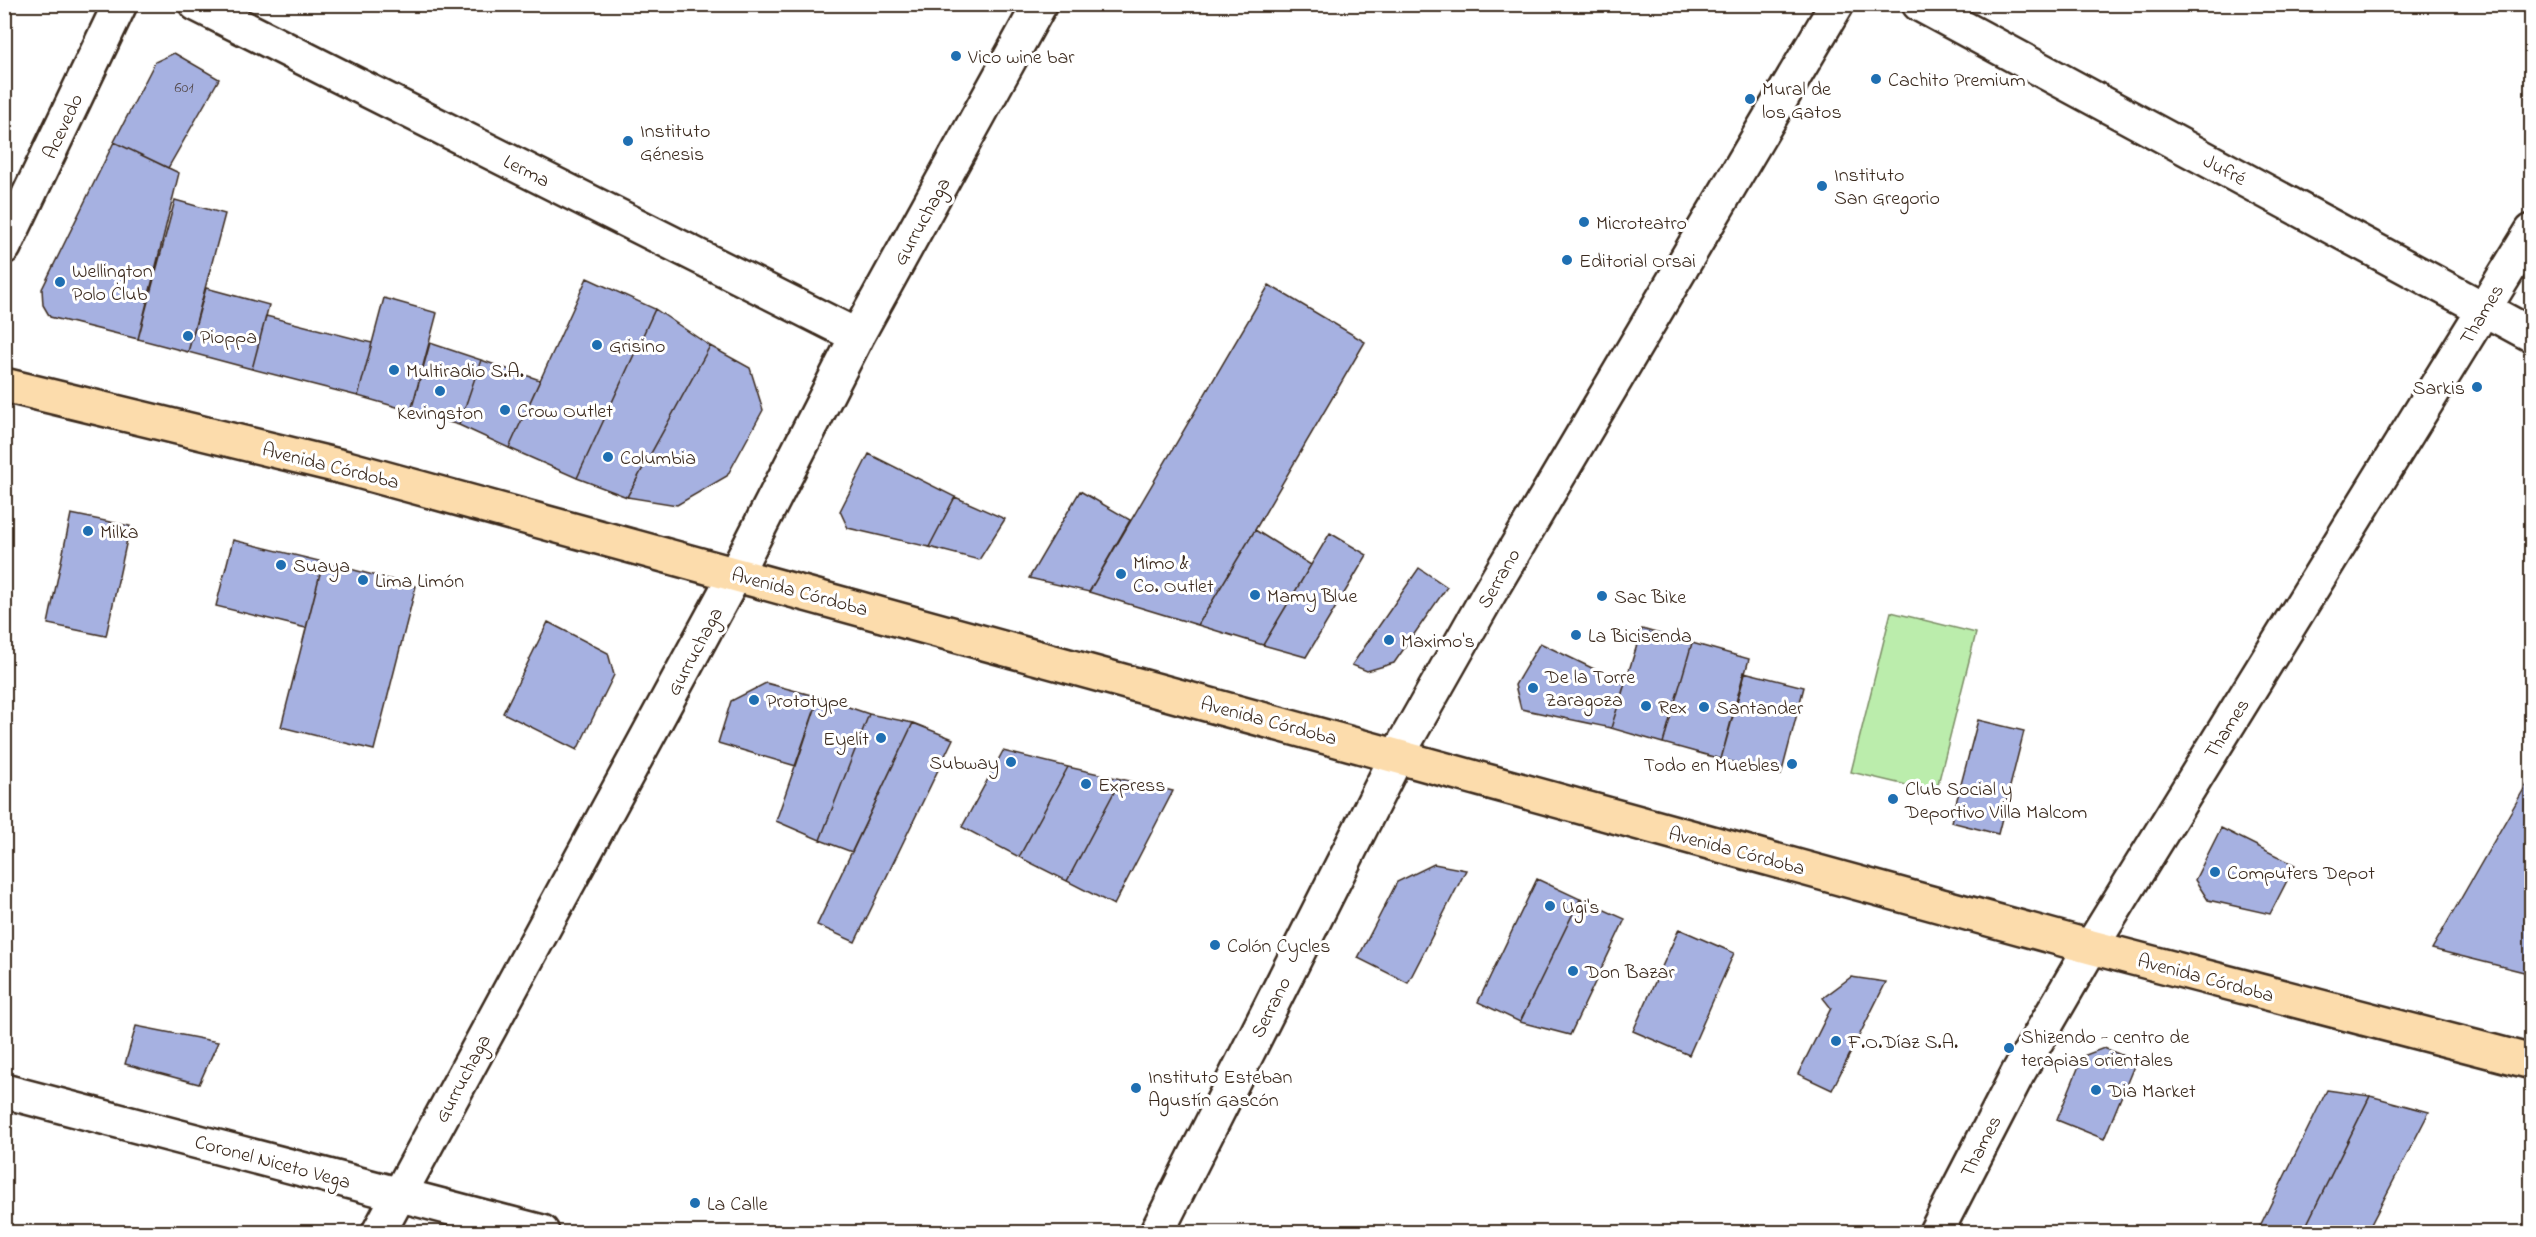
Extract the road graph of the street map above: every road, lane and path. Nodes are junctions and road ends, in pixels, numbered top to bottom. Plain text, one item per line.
1 (120, 4) edge
2 (196, 4) edge
3 (1040, 4) edge
4 (1837, 4) edge
5 (1919, 4) edge
6 (2532, 231) edge
7 (4, 247) edge
8 (2485, 309) junction
9 (2532, 335) edge
10 (857, 336) junction
11 (4, 385) edge
12 (736, 573) junction
13 (1397, 756) junction
14 (2091, 947) junction
15 (2532, 1062) edge
16 (4, 1091) edge
17 (399, 1194) junction
18 (379, 1233) edge
19 (542, 1233) edge
20 (1157, 1233) edge
21 (1935, 1233) edge

1 - 7 street, Acevedo
2 - 10 street, Lerma
3 - 10 street, Gurruchaga
4 - 13 street, Serrano
5 - 8 street, Jufré
6 - 8 street, Thames
8 - 9 street, Jufré
8 - 14 street, Thames
10 - 12 street, Gurruchaga
11 - 12 main road, Avenida Córdoba
12 - 13 main road, Avenida Córdoba
12 - 17 street, Gurruchaga
13 - 14 main road, Avenida Córdoba
13 - 20 street, Serrano
14 - 15 main road, Avenida Córdoba
14 - 21 street, Thames
16 - 17 street, Coronel Niceto Vega
17 - 18 street, Gurruchaga
17 - 19 street, Coronel Niceto Vega

